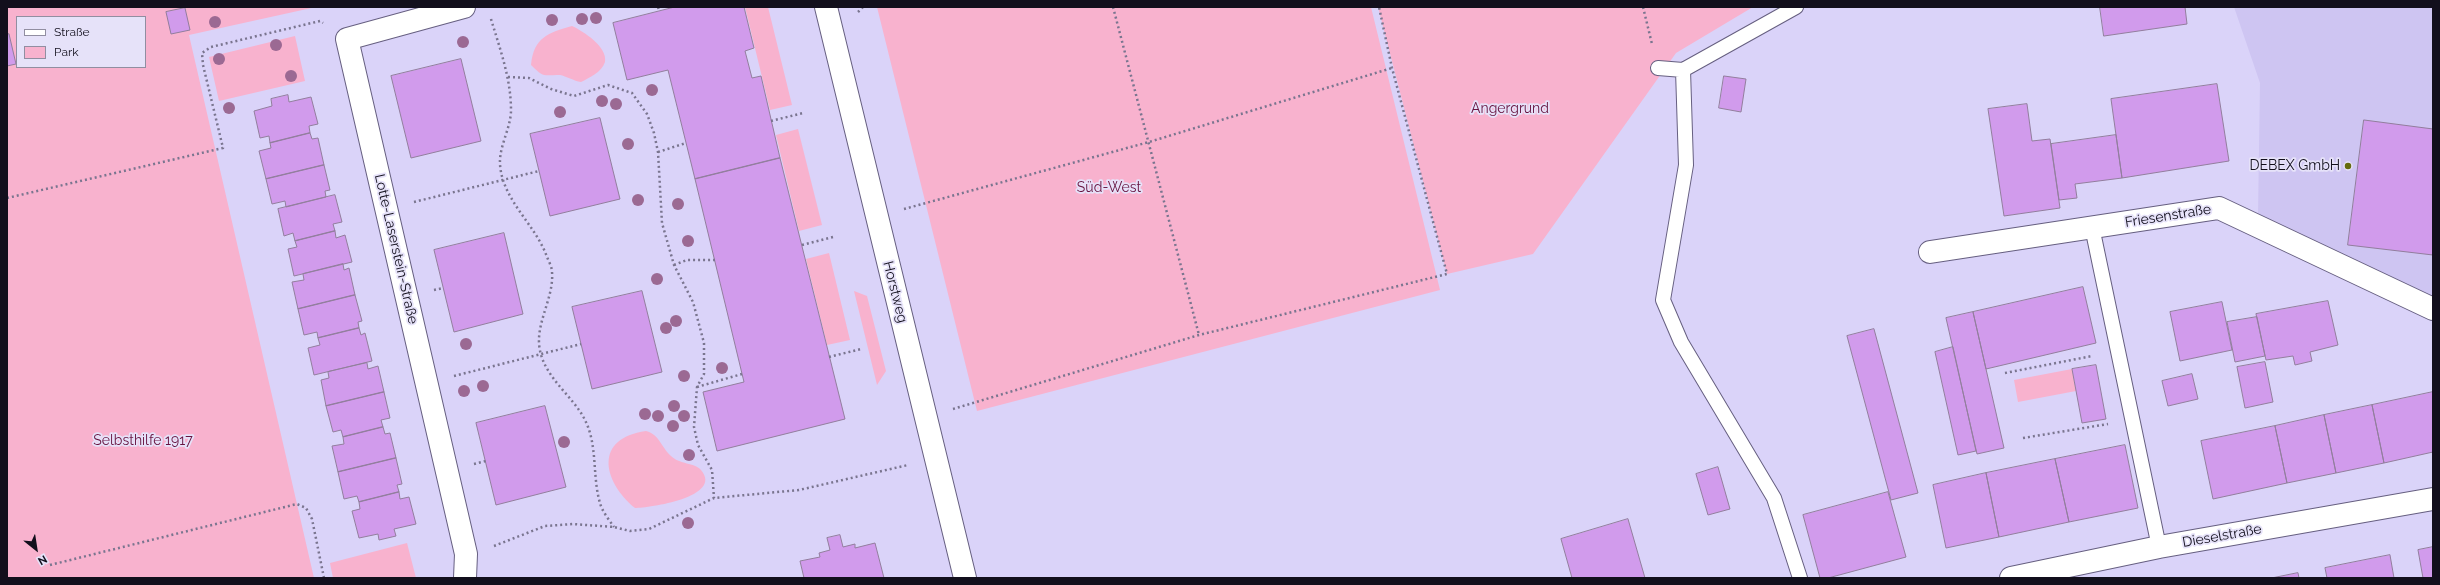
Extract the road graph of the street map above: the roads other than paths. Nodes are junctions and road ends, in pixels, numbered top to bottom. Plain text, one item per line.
1 (464, 7) edge
2 (826, 7) edge
3 (1796, 7) edge
4 (1658, 68) road end
5 (1683, 70) junction
6 (2092, 227) junction
7 (1930, 252) dead end
8 (2433, 309) edge
9 (2433, 499) edge
10 (2159, 547) junction
11 (2064, 573) edge
12 (465, 578) edge
13 (965, 578) edge
14 (1800, 578) edge
15 (2011, 578) edge

1 - 12 street, Lotte-Laserstein-Straße
2 - 13 street, Horstweg
3 - 5 lane
4 - 5 lane
5 - 14 lane
6 - 7 street, Friesenstraße
6 - 8 street, Friesenstraße
6 - 10 lane
9 - 10 street, Dieselstraße
10 - 11 street, Dieselstraße
11 - 15 street, Dieselstraße

